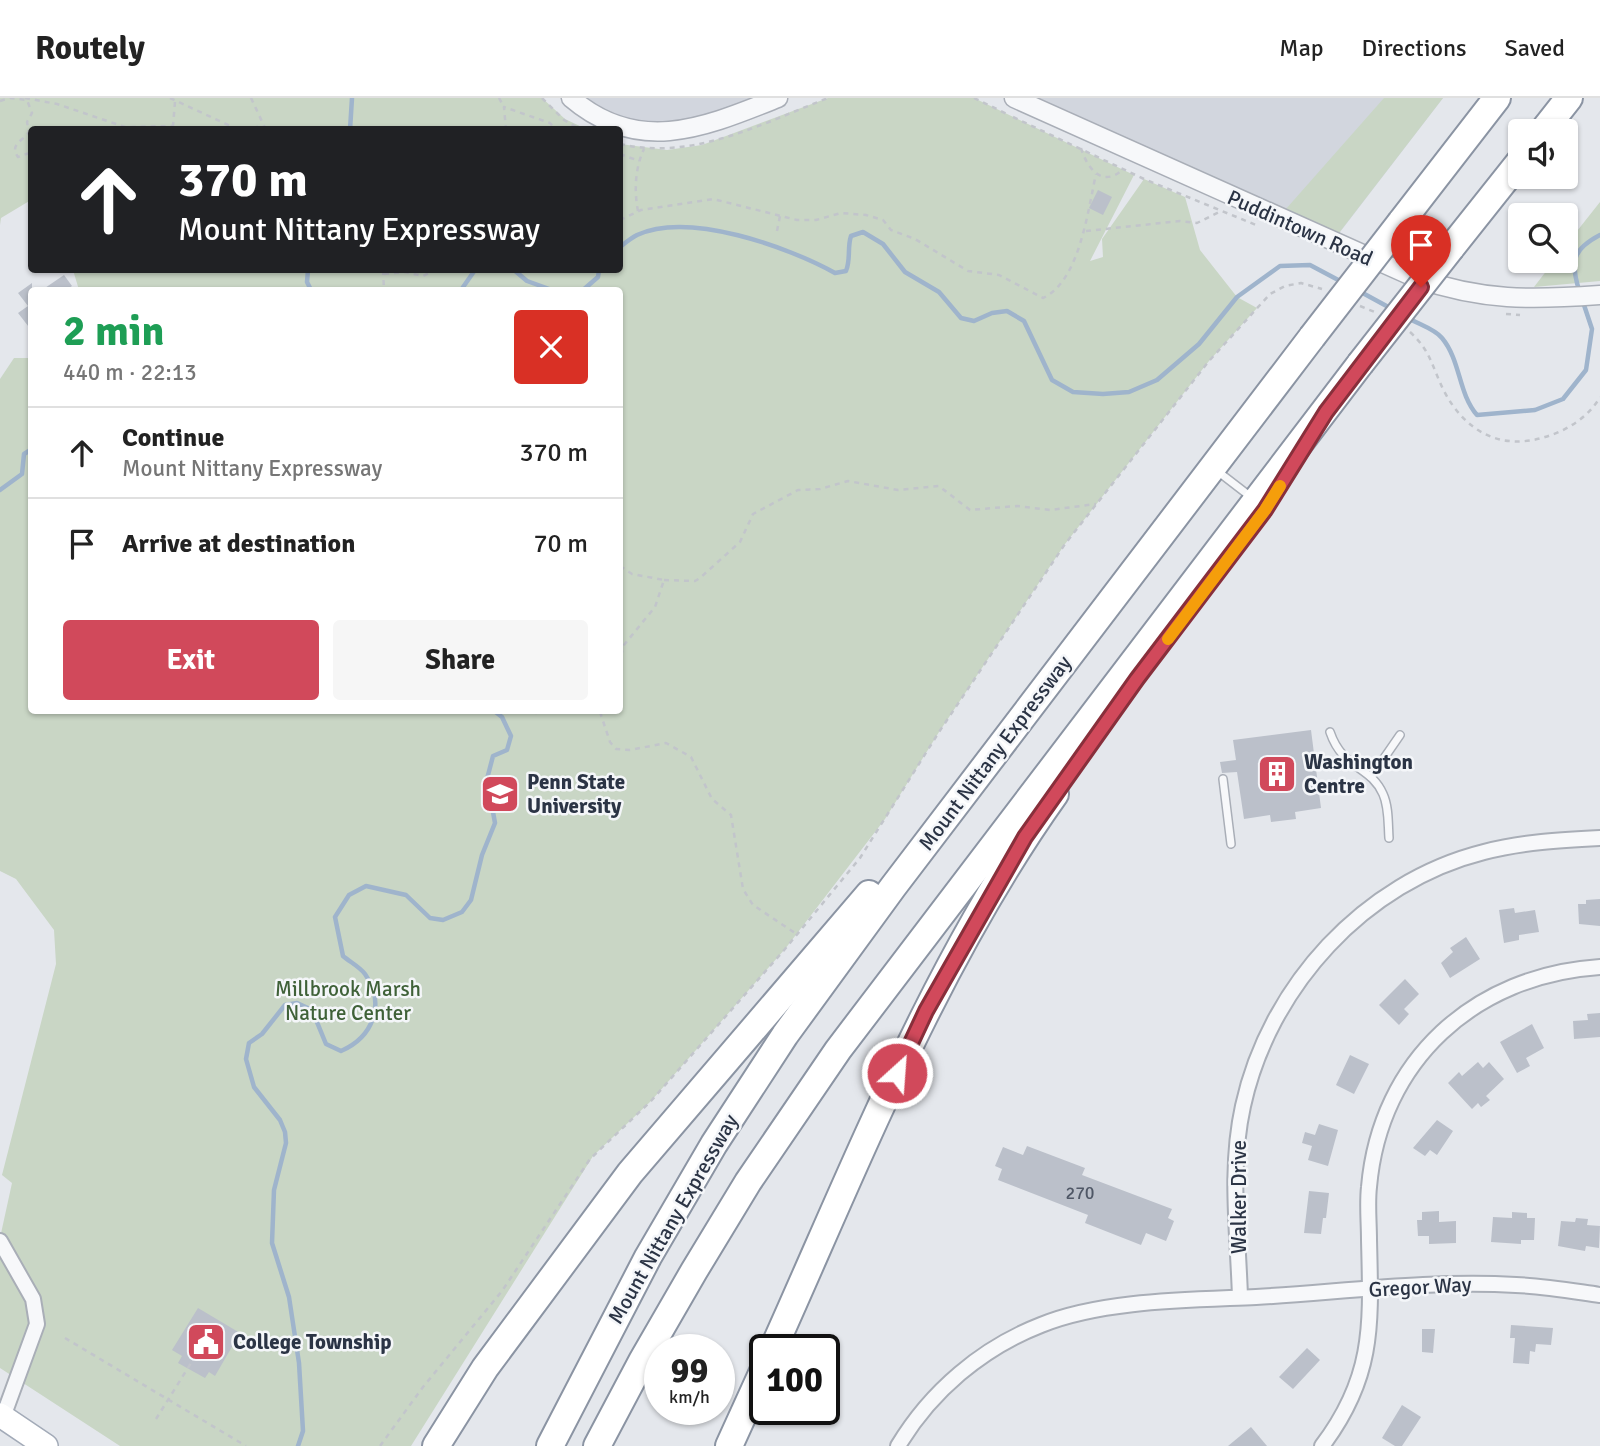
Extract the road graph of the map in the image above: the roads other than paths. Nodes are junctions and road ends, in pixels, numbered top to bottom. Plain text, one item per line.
1 (571, 98) edge
2 (778, 98) edge
3 (1014, 98) edge
4 (1497, 98) edge
5 (1569, 98) edge
6 (1552, 119) edge
7 (619, 126) edge
8 (623, 127) edge
9 (1508, 176) edge
10 (1600, 295) edge
11 (1326, 412) junction
12 (1214, 468) junction
13 (1257, 501) junction
14 (1113, 600) junction
15 (1330, 732) dead end
16 (1400, 735) dead end
17 (1371, 777) junction
18 (1223, 779) dead end
19 (1389, 838) dead end
20 (1600, 838) edge
21 (1231, 844) dead end
22 (1600, 967) edge
23 (0, 1241) edge
24 (1370, 1289) junction
25 (1600, 1295) edge
26 (1240, 1297) junction
27 (780, 1334) edge
28 (749, 1402) edge
29 (1, 1416) edge
30 (46, 1446) edge
31 (436, 1446) edge
32 (550, 1446) edge
33 (597, 1446) edge
34 (729, 1446) edge
35 (898, 1446) edge
36 (1322, 1446) edge

1 - 7 street
2 - 8 street
3 - 10 street, Puddintown Road
4 - 12 highway, Mount Nittany Expressway, bridge
5 - 6 highway
9 - 11 highway, Mount Nittany Expressway, bridge
11 - 13 highway, Mount Nittany Expressway
11 - 27 highway
12 - 13 lane
12 - 14 highway, Mount Nittany Expressway
13 - 33 highway, Mount Nittany Expressway
14 - 31 highway
14 - 32 highway, Mount Nittany Expressway
15 - 17 lane
16 - 17 lane
17 - 19 lane
18 - 21 lane
20 - 26 street, Walker Drive
22 - 24 street
23 - 29 street
24 - 25 street, Gregor Way
24 - 26 street, Gregor Way
24 - 36 street
26 - 35 street
28 - 34 highway
29 - 30 main road

